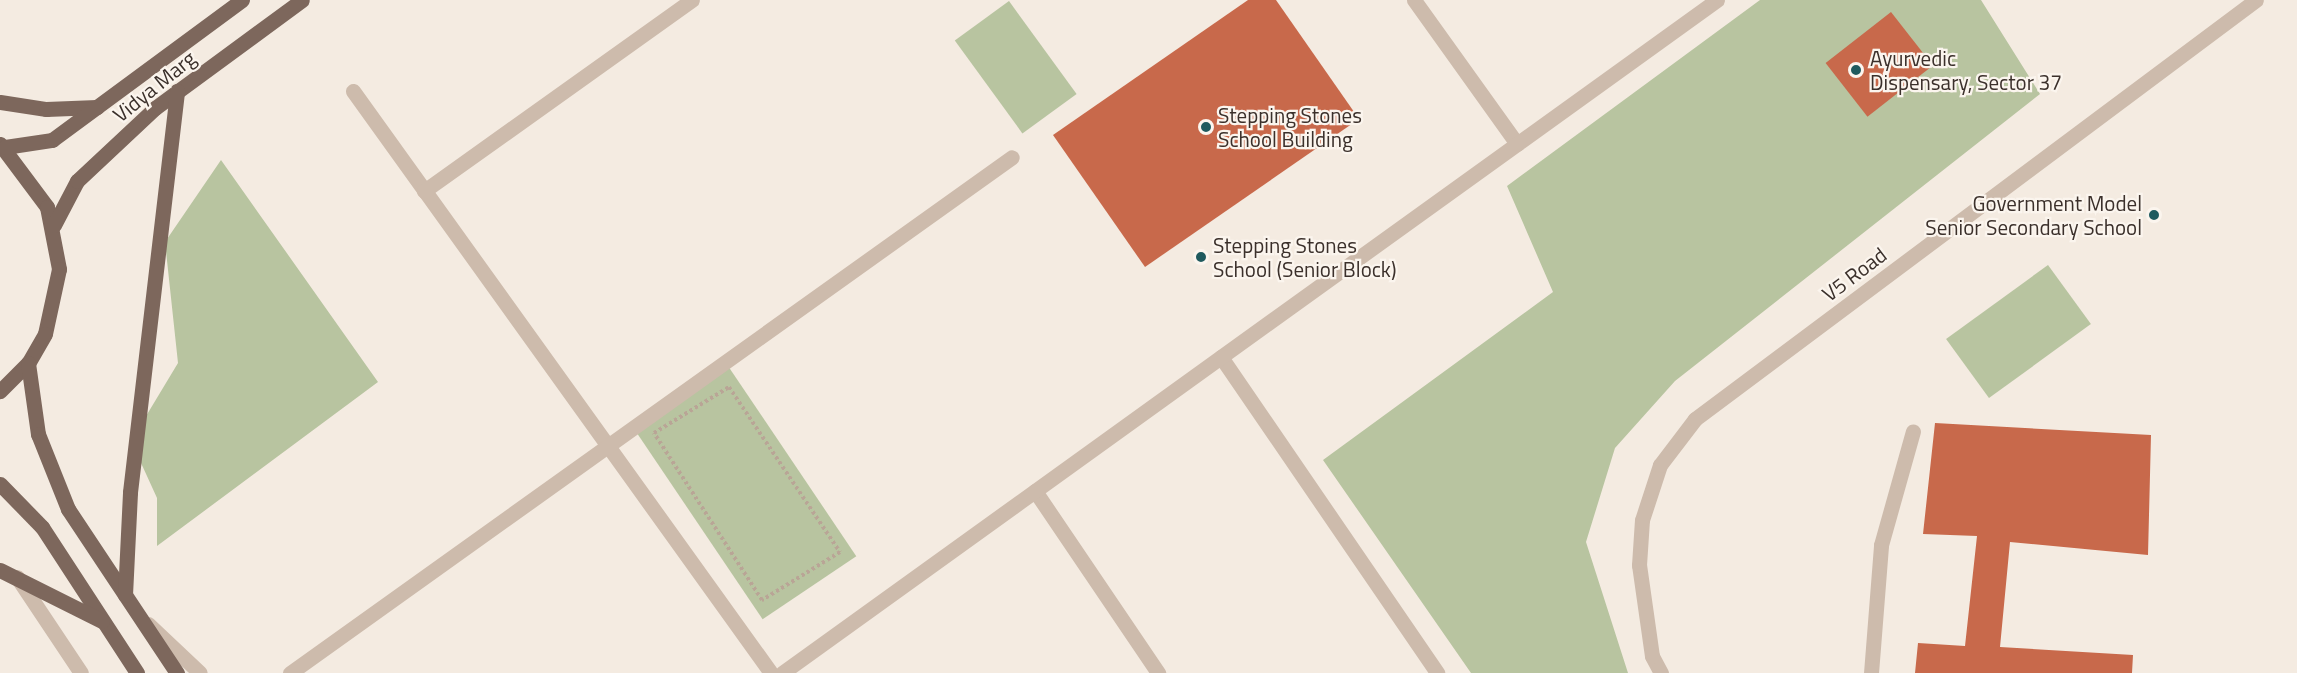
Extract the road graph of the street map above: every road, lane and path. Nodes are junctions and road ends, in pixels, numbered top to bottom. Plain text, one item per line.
1 (242, 0) edge
2 (302, 0) edge
3 (692, 0) edge
4 (1414, 0) edge
5 (1717, 0) edge
6 (2256, 0) edge
7 (177, 91) junction
8 (353, 91) dead end
9 (0, 102) edge
10 (97, 107) junction
11 (1517, 144) junction
12 (2, 145) edge
13 (1012, 157) dead end
14 (424, 191) junction
15 (54, 225) junction
16 (1221, 357) junction
17 (28, 363) junction
18 (0, 391) edge
19 (720, 392) joint
20 (1912, 430) dead end
21 (609, 445) junction
22 (0, 484) edge
23 (1035, 491) junction
24 (0, 570) edge
25 (16, 577) junction
26 (125, 595) junction
27 (136, 611) junction
28 (105, 623) junction
29 (81, 673) edge
30 (137, 673) edge
31 (177, 673) edge
32 (200, 673) edge
33 (290, 673) edge
34 (771, 673) edge
35 (782, 673) edge
36 (1158, 673) edge
37 (1437, 673) edge
38 (1661, 673) edge
39 (1871, 673) edge

1 - 10 main road, Vidya Marg
2 - 7 main road, Vidya Marg
3 - 14 street
4 - 11 street
5 - 11 street
6 - 38 street, V5 Road
7 - 15 main road, Vidya Marg
7 - 26 main road
8 - 14 street
9 - 10 main road
10 - 12 main road, Vidya Marg
11 - 16 street
12 - 15 main road, Vidya Marg
13 - 21 street
14 - 21 street
15 - 17 main road, Vidya Marg
16 - 23 street
16 - 37 street
17 - 18 main road, Vidya Marg
17 - 26 main road
19 - 19 path
20 - 39 street
21 - 33 street
21 - 34 street
22 - 28 main road
23 - 35 street
23 - 36 street
24 - 25 main road
25 - 28 main road
25 - 29 street
26 - 27 main road
27 - 31 main road
27 - 32 street
28 - 30 main road

